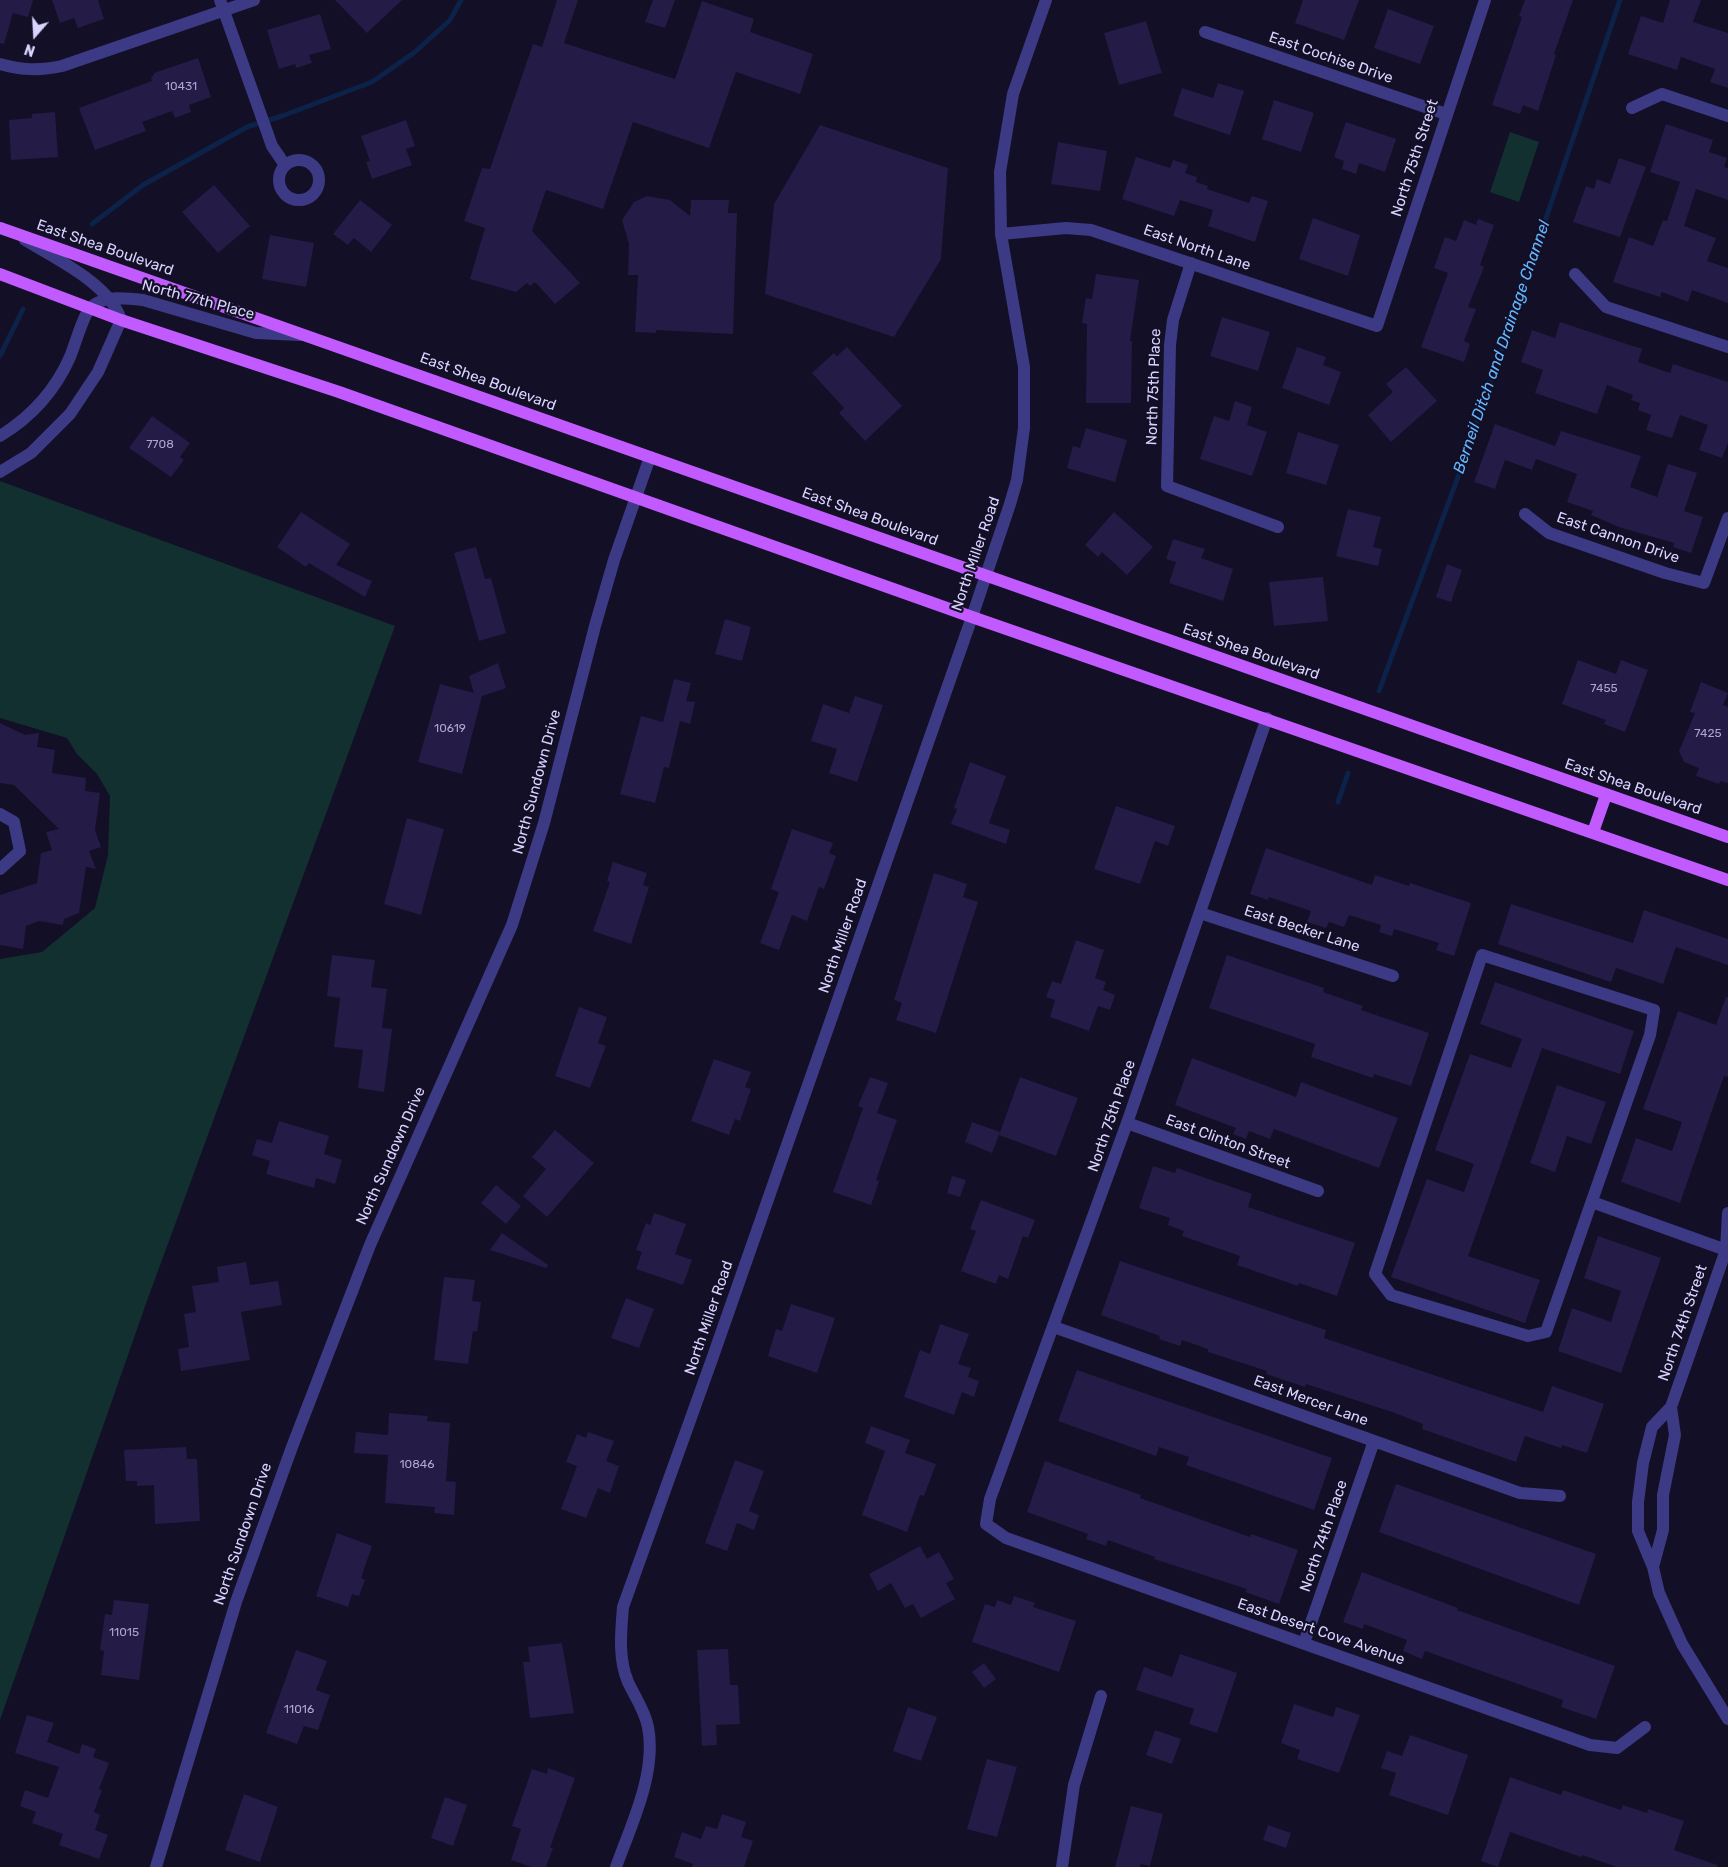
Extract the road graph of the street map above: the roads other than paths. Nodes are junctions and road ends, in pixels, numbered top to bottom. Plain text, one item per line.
1 (254, 0) edge
2 (1046, 0) edge
3 (1485, 0) edge
4 (222, 5) edge
5 (1206, 32) dead end
6 (0, 64) edge
7 (1632, 108) dead end
8 (1446, 114) junction
9 (1728, 116) edge
10 (285, 165) dead end
11 (0, 228) edge
12 (1002, 234) junction
13 (19, 236) junction
14 (1191, 263) junction
15 (0, 274) edge
16 (1575, 274) dead end
17 (110, 299) junction
18 (90, 308) junction
19 (121, 320) junction
20 (1377, 326) joint
21 (308, 335) junction
22 (1728, 347) edge
23 (0, 436) edge
24 (650, 457) junction
25 (0, 472) edge
26 (636, 496) junction
27 (1525, 514) dead end
28 (1728, 518) edge
29 (1278, 526) dead end
30 (986, 576) junction
31 (972, 617) junction
32 (1267, 718) junction
33 (1606, 795) junction
34 (0, 814) edge
35 (1593, 832) junction
36 (1728, 837) edge
37 (0, 869) edge
38 (1728, 880) edge
39 (1200, 913) junction
40 (1393, 976) dead end
41 (1127, 1123) junction
42 (1318, 1191) dead end
43 (1592, 1202) junction
44 (1728, 1213) edge
45 (1727, 1249) edge
46 (1054, 1327) junction
47 (1671, 1408) junction
48 (1374, 1441) junction
49 (1560, 1496) dead end
50 (986, 1524) joint
51 (1653, 1567) junction
52 (1304, 1643) junction
53 (1101, 1696) dead end
54 (1728, 1719) edge
55 (1645, 1727) dead end
56 (156, 1867) edge
57 (616, 1867) edge
58 (1062, 1867) edge

1 - 4 street
2 - 12 street, North Miller Road
3 - 8 street, North 75th Street
4 - 6 street
4 - 10 street
5 - 8 street, East Cochise Drive
7 - 9 street
8 - 20 street, North 75th Street
11 - 13 main road, East Shea Boulevard
12 - 14 street, East North Lane
12 - 30 street, North Miller Road
13 - 17 street
13 - 21 main road, East Shea Boulevard
14 - 20 street, East North Lane
14 - 29 street, North 75th Place
15 - 18 main road
16 - 22 street
17 - 18 street, North 77th Place
17 - 19 street
17 - 21 street, North 77th Place
18 - 19 main road
18 - 23 street
19 - 25 street
19 - 26 main road
21 - 24 main road, East Shea Boulevard
24 - 26 street, North Sundown Drive
24 - 30 main road, East Shea Boulevard
26 - 31 main road
26 - 56 street, North Sundown Drive
27 - 28 street, East Cannon Drive
30 - 31 street, North Miller Road
30 - 33 main road, East Shea Boulevard
31 - 32 main road
31 - 57 street, North Miller Road
32 - 35 main road
32 - 39 street, North 75th Place
33 - 35 main road
33 - 36 main road, East Shea Boulevard
34 - 37 street
35 - 38 main road
39 - 40 street, East Becker Lane
39 - 41 street, North 75th Place
41 - 42 street, East Clinton Street
41 - 46 street, North 75th Place
43 - 43 street
43 - 45 street
44 - 45 street, North 74th Street
45 - 47 street, North 74th Street
46 - 48 street, East Mercer Lane
46 - 50 street, North 75th Place
47 - 51 street, North 74th Street
47 - 51 street, North 74th Street
48 - 49 street, East Mercer Lane
48 - 52 street, North 74th Place
50 - 52 street, East Desert Cove Avenue
51 - 54 street, North 74th Street
52 - 55 street, East Desert Cove Avenue
53 - 58 street

